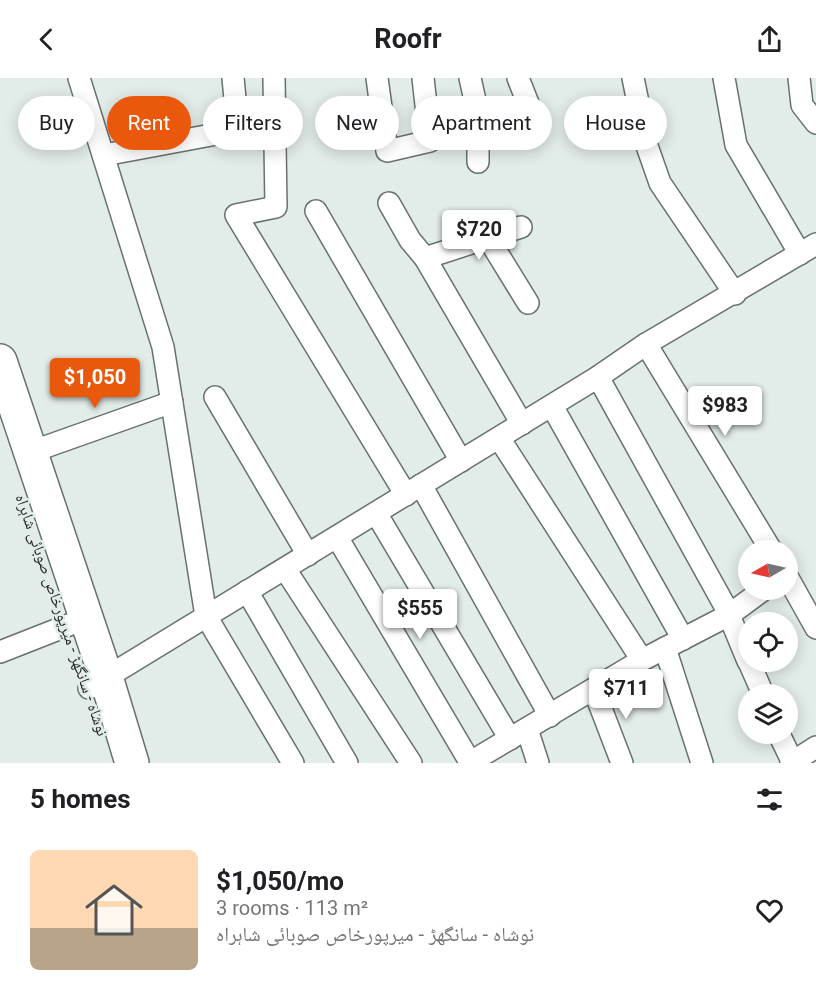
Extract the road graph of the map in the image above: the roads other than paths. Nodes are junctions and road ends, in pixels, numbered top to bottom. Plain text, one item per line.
1 (79, 78) edge
2 (233, 78) edge
3 (274, 78) edge
4 (377, 78) edge
5 (423, 78) edge
6 (470, 78) edge
7 (518, 78) edge
8 (633, 78) edge
9 (724, 78) edge
10 (799, 78) edge
11 (525, 96) edge
12 (816, 123) edge
13 (104, 155) junction
14 (478, 162) dead end
15 (389, 203) dead end
16 (316, 211) dead end
17 (521, 227) dead end
18 (488, 238) junction
19 (808, 249) edge
20 (425, 258) junction
21 (735, 294) junction
22 (528, 303) dead end
23 (646, 344) junction
24 (0, 361) edge
25 (598, 377) junction
26 (215, 397) dead end
27 (172, 402) junction
28 (552, 406) junction
29 (522, 424) junction
30 (0, 433) edge
31 (499, 438) junction
32 (31, 452) junction
33 (461, 461) junction
34 (414, 490) junction
35 (376, 513) junction
36 (337, 537) junction
37 (765, 540) edge
38 (308, 555) junction
39 (285, 569) junction
40 (247, 591) junction
41 (798, 596) edge
42 (749, 600) edge
43 (729, 615) junction
44 (206, 616) junction
45 (75, 623) junction
46 (816, 628) edge
47 (738, 636) edge
48 (674, 644) junction
49 (0, 652) edge
50 (642, 660) junction
51 (97, 682) junction
52 (594, 690) junction
53 (550, 716) junction
54 (518, 734) junction
55 (783, 744) edge
56 (816, 747) edge
57 (113, 763) edge
58 (132, 763) edge
59 (293, 763) edge
60 (347, 763) edge
61 (411, 763) edge
62 (469, 763) edge
63 (538, 763) edge
64 (622, 763) edge
65 (702, 763) edge
66 (792, 763) edge

1 - 13 street
2 - 13 street
3 - 34 street
4 - 5 street
6 - 14 street
7 - 11 street
8 - 21 street
9 - 19 street
10 - 12 street
13 - 27 street
15 - 20 street
16 - 33 street
17 - 18 street
18 - 20 street
18 - 22 street
19 - 21 street
20 - 29 street
21 - 23 street
23 - 25 street
23 - 37 street
24 - 32 main road
25 - 28 street
25 - 43 street
26 - 38 street
27 - 32 street
27 - 44 street
28 - 29 street
28 - 48 street
29 - 31 street
30 - 45 main road, نوشاہ - سانگھڑ - میرپورخاص صوبائی شاہراہ
31 - 33 street
31 - 50 street
32 - 45 main road
33 - 34 street
34 - 35 street
34 - 53 street
35 - 36 street
35 - 54 street
36 - 38 street
36 - 62 street
38 - 39 street
39 - 40 street
39 - 61 street
40 - 44 street
40 - 60 street
41 - 46 street
42 - 43 street
43 - 47 street
43 - 48 street
44 - 51 street
44 - 59 street
45 - 49 street
45 - 51 main road
48 - 50 street
48 - 65 street
50 - 52 street
51 - 57 main road, نوشاہ - سانگھڑ - میرپورخاص صوبائی شاہراہ
51 - 58 main road
52 - 53 street
52 - 64 street
53 - 54 street
54 - 62 street
54 - 63 street
55 - 66 street
56 - 66 street

